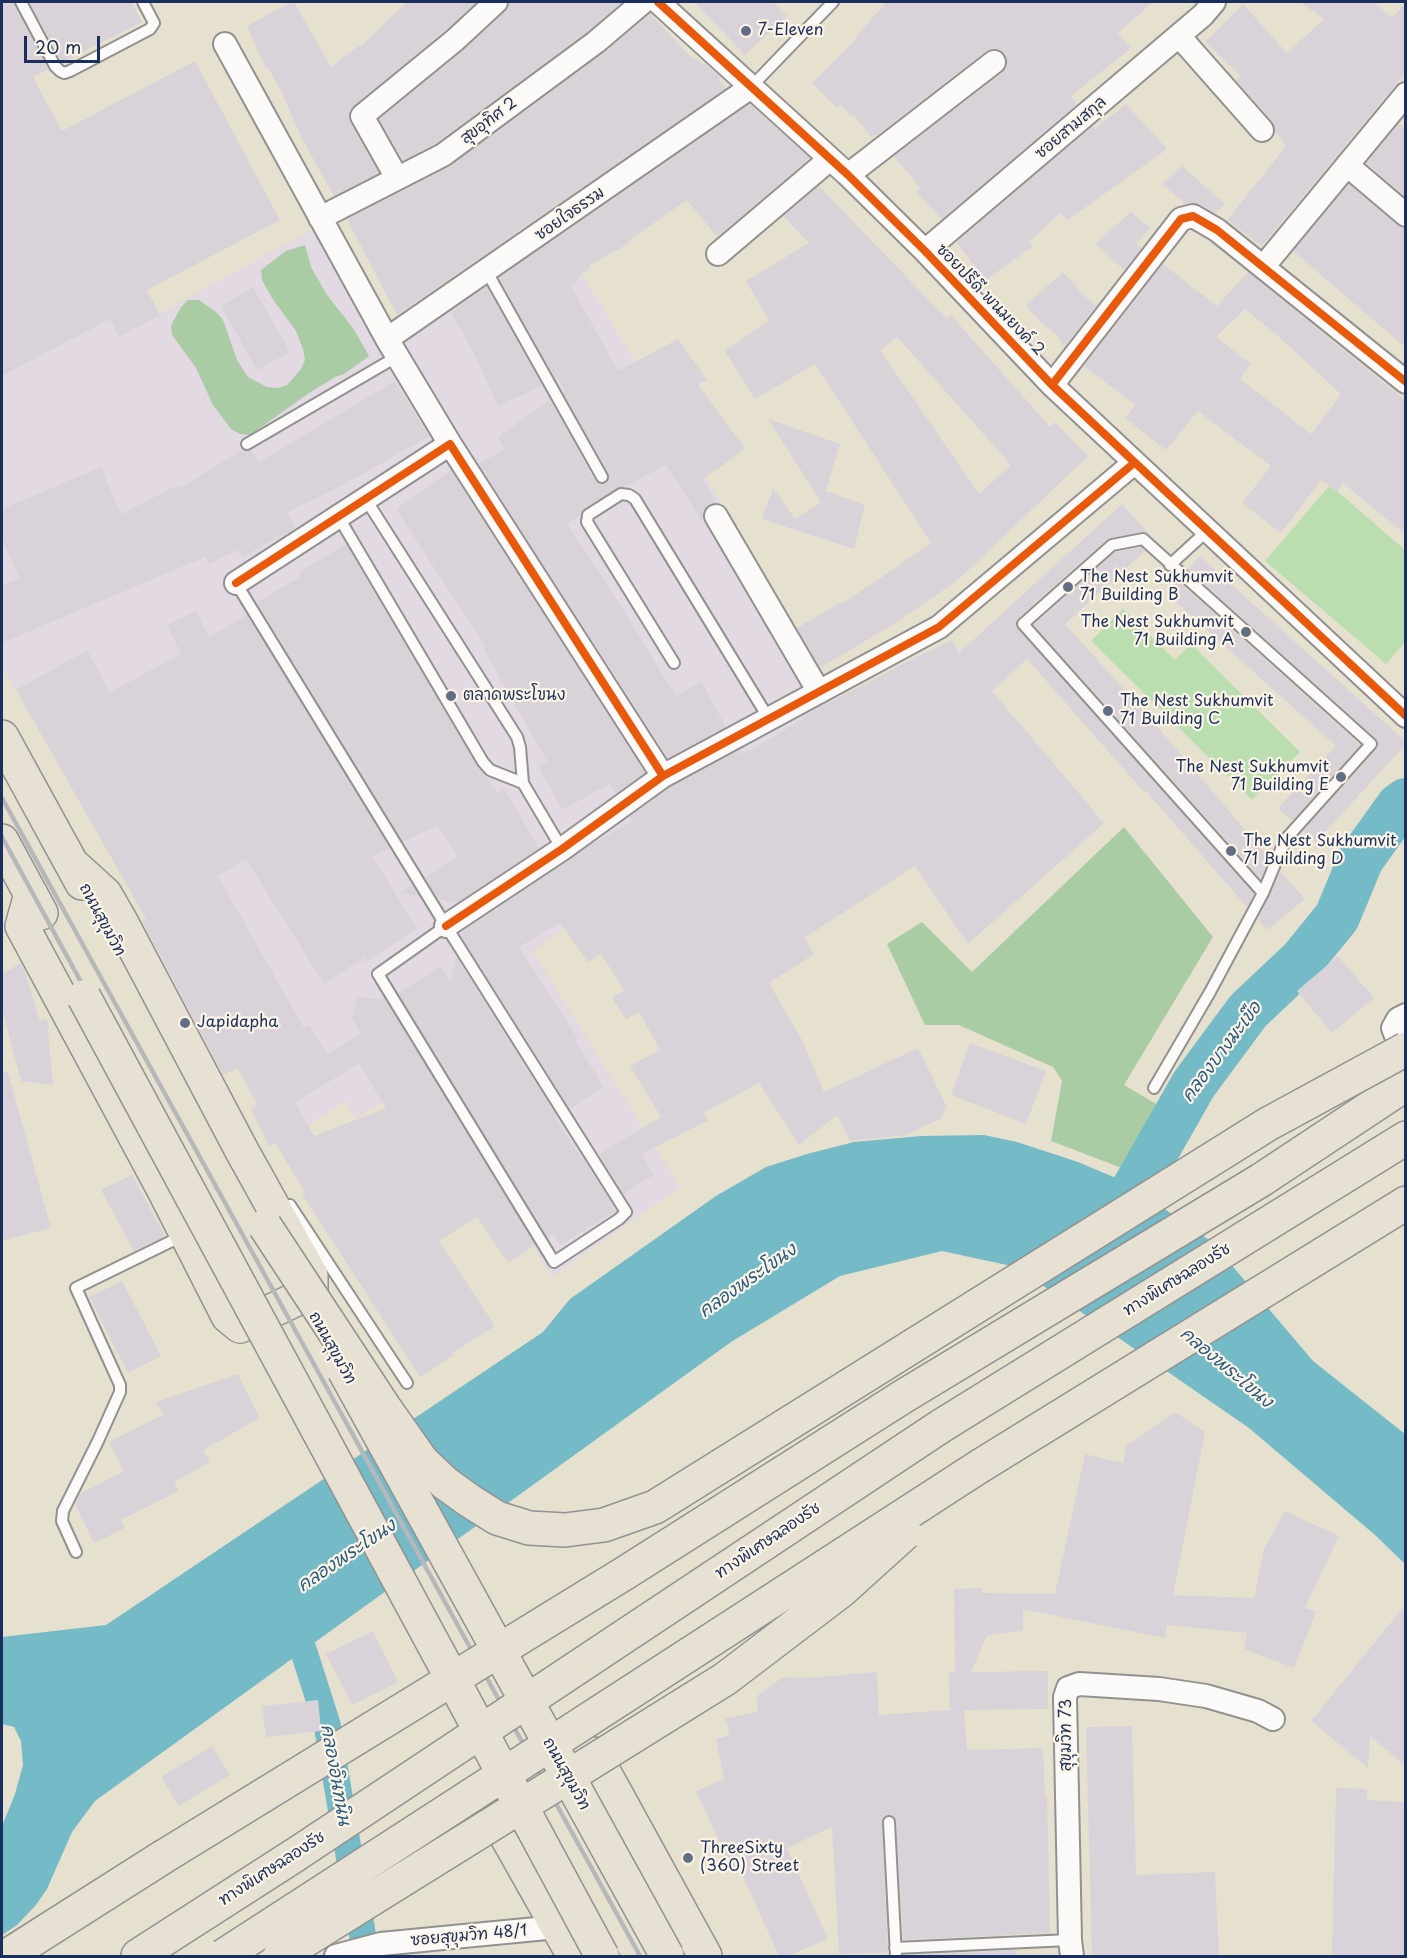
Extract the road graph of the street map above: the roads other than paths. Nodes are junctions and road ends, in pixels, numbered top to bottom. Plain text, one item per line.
1 (21, 2) edge
2 (144, 2) edge
3 (496, 2) edge
4 (643, 2) edge
5 (658, 2) edge
6 (833, 2) edge
7 (1214, 2) edge
8 (1179, 36) junction
9 (225, 44) dead end
10 (994, 62) dead end
11 (751, 87) junction
12 (1406, 94) edge
13 (1262, 130) dead end
14 (830, 159) junction
15 (1347, 165) junction
16 (848, 175) junction
17 (397, 178) junction
18 (1406, 215) edge
19 (320, 218) junction
20 (926, 251) junction
21 (718, 254) dead end
22 (1263, 267) junction
23 (487, 272) junction
24 (393, 348) junction
25 (1406, 382) edge
26 (1052, 385) junction
27 (247, 444) dead end
28 (450, 444) junction
29 (1134, 463) junction
30 (602, 477) dead end
31 (366, 498) junction
32 (338, 516) junction
33 (716, 516) dead end
34 (1207, 531) junction
35 (1170, 565) junction
36 (236, 583) joint
37 (674, 663) dead end
38 (819, 692) junction
39 (1406, 716) edge
40 (769, 719) junction
41 (2, 737) edge
42 (663, 776) junction
43 (523, 783) junction
44 (2, 841) edge
45 (562, 849) junction
46 (72, 864) junction
47 (1263, 893) junction
48 (31, 894) junction
49 (446, 926) junction
50 (1406, 1015) edge
51 (1406, 1047) edge
52 (204, 1078) junction
53 (1406, 1084) edge
54 (1154, 1088) dead end
55 (1406, 1138) edge
56 (264, 1167) dead end
57 (284, 1196) dead end
58 (1406, 1203) edge
59 (265, 1226) junction
60 (186, 1234) junction
61 (406, 1383) dead end
62 (980, 1466) junction
63 (76, 1552) dead end
64 (1273, 1719) dead end
65 (888, 1822) dead end
66 (557, 1927) junction
67 (1071, 1948) edge
68 (896, 1952) edge
69 (7, 1956) edge
70 (138, 1956) edge
71 (223, 1956) edge
72 (280, 1956) edge
73 (336, 1956) edge
74 (574, 1956) edge
75 (602, 1956) edge
76 (667, 1956) edge
77 (705, 1956) edge

1 - 2 lane
3 - 17 street
4 - 17 street, สุขอุทิศ 2
5 - 11 street, ซอยปรีดี พนมยงค์ 2
6 - 11 lane
7 - 8 street, ซอยสามสกุล
8 - 13 street
8 - 20 street, ซอยสามสกุล
9 - 19 street
10 - 16 street
11 - 14 street, ซอยปรีดี พนมยงค์ 2
11 - 23 street, ซอยใจธรรม
12 - 15 street
14 - 16 street, ซอยปรีดี พนมยงค์ 2
14 - 21 street
15 - 18 street
15 - 22 street
16 - 20 street, ซอยปรีดี พนมยงค์ 2
17 - 19 street, สุขอุทิศ 2
19 - 24 street
20 - 26 street, ซอยปรีดี พนมยงค์ 2
22 - 25 street
22 - 26 street
23 - 24 street, ซอยใจธรรม
23 - 30 lane
24 - 27 lane
24 - 28 street
26 - 29 street, ซอยปรีดี พนมยงค์ 2
28 - 31 street
28 - 42 street
29 - 34 street, ซอยปรีดี พนมยงค์ 2
29 - 38 street
31 - 32 street
31 - 43 lane
32 - 36 street
32 - 43 lane
33 - 38 street
34 - 35 lane
34 - 39 street, ซอยปรีดี พนมยงค์ 2
35 - 47 lane
35 - 47 lane
36 - 49 lane
37 - 40 lane
38 - 40 street
40 - 42 street
41 - 46 main road, ถนนสุขุมวิท
42 - 45 street
43 - 45 lane
44 - 48 main road
45 - 49 street
46 - 52 main road
46 - 59 main road, ถนนสุขุมวิท
47 - 54 lane
48 - 60 main road
48 - 75 main road, bridge
49 - 49 lane
50 - 51 street
51 - 59 main road, bridge
52 - 56 lane
52 - 60 main road
53 - 69 main road, bridge
55 - 70 main road, ทางพิเศษฉลองรัช, bridge
57 - 61 lane
58 - 62 main road
59 - 76 main road, ถนนสุขุมวิท, bridge
60 - 63 lane
62 - 71 main road, bridge
62 - 72 main road, bridge
64 - 67 street, สุขุมวิท 73
65 - 68 lane
66 - 73 street, ซอยสุขุมวิท 48/1
66 - 74 main road
66 - 77 main road
67 - 68 lane

